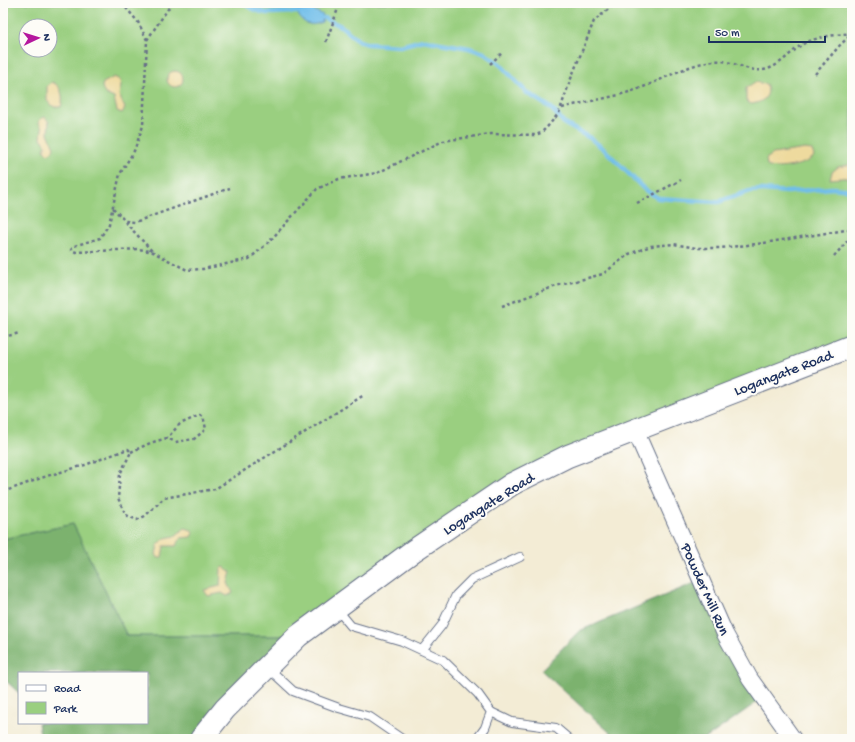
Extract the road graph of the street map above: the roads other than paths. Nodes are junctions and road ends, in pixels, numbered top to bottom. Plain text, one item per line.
1 (852, 346) edge
2 (635, 430) junction
3 (520, 557) dead end
4 (335, 607) junction
5 (422, 650) junction
6 (267, 667) junction
7 (491, 712) junction
8 (201, 739) edge
9 (402, 739) edge
10 (477, 739) edge
11 (569, 739) edge
12 (793, 739) edge

1 - 2 street, Logangate Road
2 - 4 street, Logangate Road
2 - 12 street, Powder Mill Run
3 - 5 lane
4 - 5 lane
4 - 6 street, Logangate Road
5 - 7 lane
6 - 8 street, Logangate Road
6 - 9 lane
7 - 10 lane
7 - 11 lane

